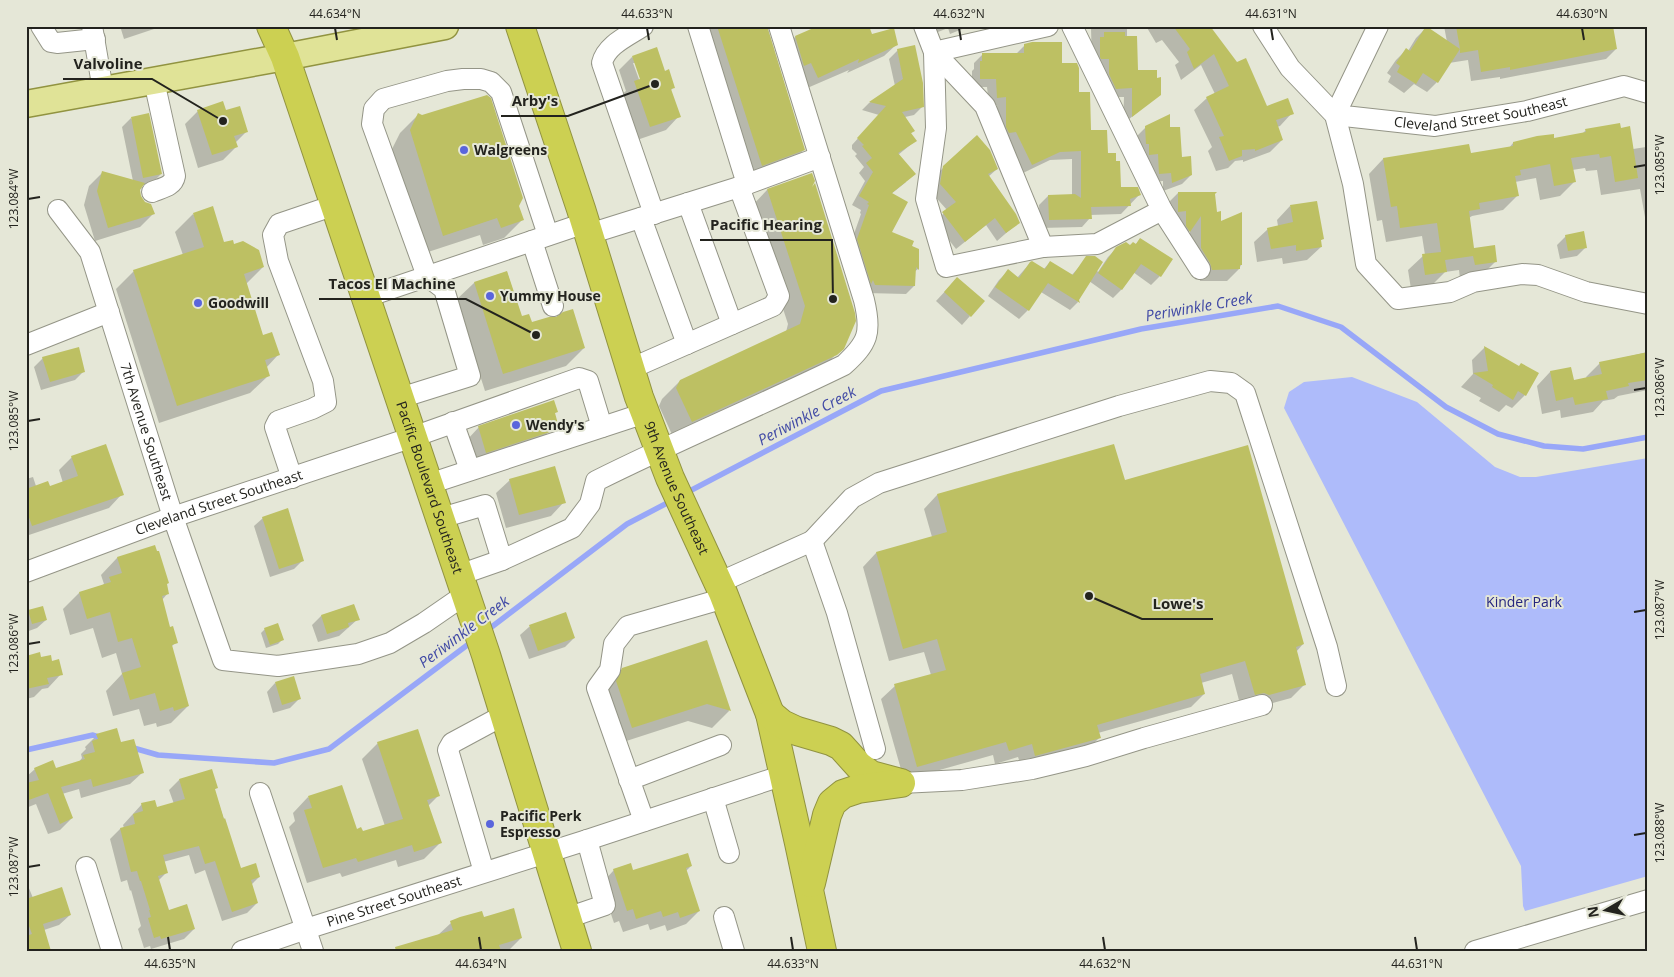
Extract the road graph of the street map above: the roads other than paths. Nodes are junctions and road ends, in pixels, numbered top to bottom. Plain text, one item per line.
1 (42, 26) edge
2 (271, 26) edge
3 (281, 26) edge
4 (445, 26) edge
5 (520, 26) edge
6 (643, 26) edge
7 (698, 26) edge
8 (778, 26) edge
9 (924, 26) edge
10 (1048, 26) edge
11 (1072, 26) edge
12 (1263, 26) edge
13 (1378, 26) edge
14 (94, 33) edge
15 (934, 52) junction
16 (285, 57) junction
17 (154, 81) junction
18 (103, 90) junction
19 (1648, 93) edge
20 (26, 104) edge
21 (1335, 115) junction
22 (820, 157) junction
23 (743, 185) junction
24 (152, 192) dead end
25 (688, 203) junction
26 (335, 205) junction
27 (58, 210) dead end
28 (1162, 210) junction
29 (648, 216) junction
30 (587, 229) junction
31 (540, 238) junction
32 (1043, 247) junction
33 (1200, 269) dead end
34 (427, 276) junction
35 (366, 297) junction
36 (1648, 304) edge
37 (552, 306) dead end
38 (108, 312) junction
39 (732, 324) junction
40 (687, 344) junction
41 (26, 345) edge
42 (630, 369) junction
43 (400, 398) junction
44 (645, 413) junction
45 (453, 422) junction
46 (602, 426) junction
47 (413, 437) junction
48 (659, 450) junction
49 (470, 470) junction
50 (292, 478) junction
51 (429, 484) junction
52 (173, 517) junction
53 (441, 518) junction
54 (812, 541) junction
55 (502, 560) junction
56 (26, 572) edge
57 (462, 584) junction
58 (721, 590) junction
59 (1336, 686) dead end
60 (1262, 705) dead end
61 (770, 714) junction
62 (504, 715) junction
63 (721, 745) dead end
64 (875, 748) dead end
65 (784, 775) junction
66 (629, 780) junction
67 (901, 783) junction
68 (260, 793) dead end
69 (713, 798) junction
70 (644, 821) junction
71 (587, 840) junction
72 (547, 852) junction
73 (729, 853) dead end
74 (86, 867) dead end
75 (484, 872) junction
76 (809, 892) junction
77 (1648, 900) edge
78 (724, 917) dead end
79 (567, 918) junction
80 (306, 928) junction
81 (112, 951) edge
82 (242, 951) edge
83 (313, 951) edge
84 (577, 951) edge
85 (734, 951) edge
86 (822, 951) edge
87 (1475, 951) edge

1 - 14 street
2 - 16 highway, Pacific Boulevard Southeast
3 - 16 main road
4 - 16 main road
5 - 30 highway, 9th Avenue Southeast
6 - 29 street
7 - 23 street
8 - 22 street
9 - 15 street
10 - 15 street
11 - 28 street
12 - 21 street
13 - 21 street
14 - 18 street
15 - 32 street
15 - 32 street
16 - 17 main road
16 - 26 highway, Pacific Boulevard Southeast
17 - 18 main road
17 - 24 street
18 - 20 main road
19 - 21 street, Cleveland Street Southeast
21 - 36 street
22 - 23 street
22 - 48 street
23 - 25 street
23 - 39 street
25 - 29 street
25 - 39 street
26 - 35 highway, Pacific Boulevard Southeast
26 - 50 street
27 - 38 street, 7th Avenue Southeast
28 - 32 street
28 - 33 street
29 - 30 street
29 - 40 street
30 - 31 street
30 - 42 highway, 9th Avenue Southeast
31 - 34 street
31 - 34 street
31 - 37 street
34 - 35 street
34 - 43 street
35 - 43 highway, Pacific Boulevard Southeast
38 - 41 street
38 - 52 street, 7th Avenue Southeast
39 - 40 street
40 - 42 street
42 - 44 highway, 9th Avenue Southeast
43 - 47 highway, Pacific Boulevard Southeast
44 - 46 street
44 - 48 highway, 9th Avenue Southeast
45 - 46 street, Cleveland Street Southeast
45 - 47 street, Cleveland Street Southeast
45 - 49 street
46 - 49 street
47 - 50 street, Cleveland Street Southeast
47 - 51 highway, Pacific Boulevard Southeast
48 - 55 street
48 - 58 highway, 9th Avenue Southeast
49 - 51 street
50 - 52 street, Cleveland Street Southeast
51 - 53 highway, Pacific Boulevard Southeast
52 - 56 street, Cleveland Street Southeast
52 - 57 street, 7th Avenue Southeast
53 - 55 street
53 - 57 highway, Pacific Boulevard Southeast
54 - 58 street
54 - 59 street
54 - 64 street
55 - 57 street
57 - 62 highway, Pacific Boulevard Southeast
58 - 61 highway, 9th Avenue Southeast
58 - 66 street
60 - 67 street
61 - 65 highway, 9th Avenue Southeast
61 - 67 highway
62 - 72 highway, Pacific Boulevard Southeast
62 - 75 street
63 - 66 street
65 - 69 street, Pine Street Southeast
65 - 76 highway, 9th Avenue Southeast
66 - 70 street
67 - 76 highway
68 - 80 street
69 - 70 street, Pine Street Southeast
69 - 73 street
70 - 71 street, Pine Street Southeast
71 - 72 street, Pine Street Southeast
71 - 79 street
72 - 75 street, Pine Street Southeast
72 - 79 highway, Pacific Boulevard Southeast
74 - 81 street
75 - 80 street, Pine Street Southeast
76 - 86 highway, 9th Avenue Southeast
77 - 87 street
78 - 85 street
79 - 84 highway, Pacific Boulevard Southeast
80 - 82 street, Pine Street Southeast
80 - 83 street

